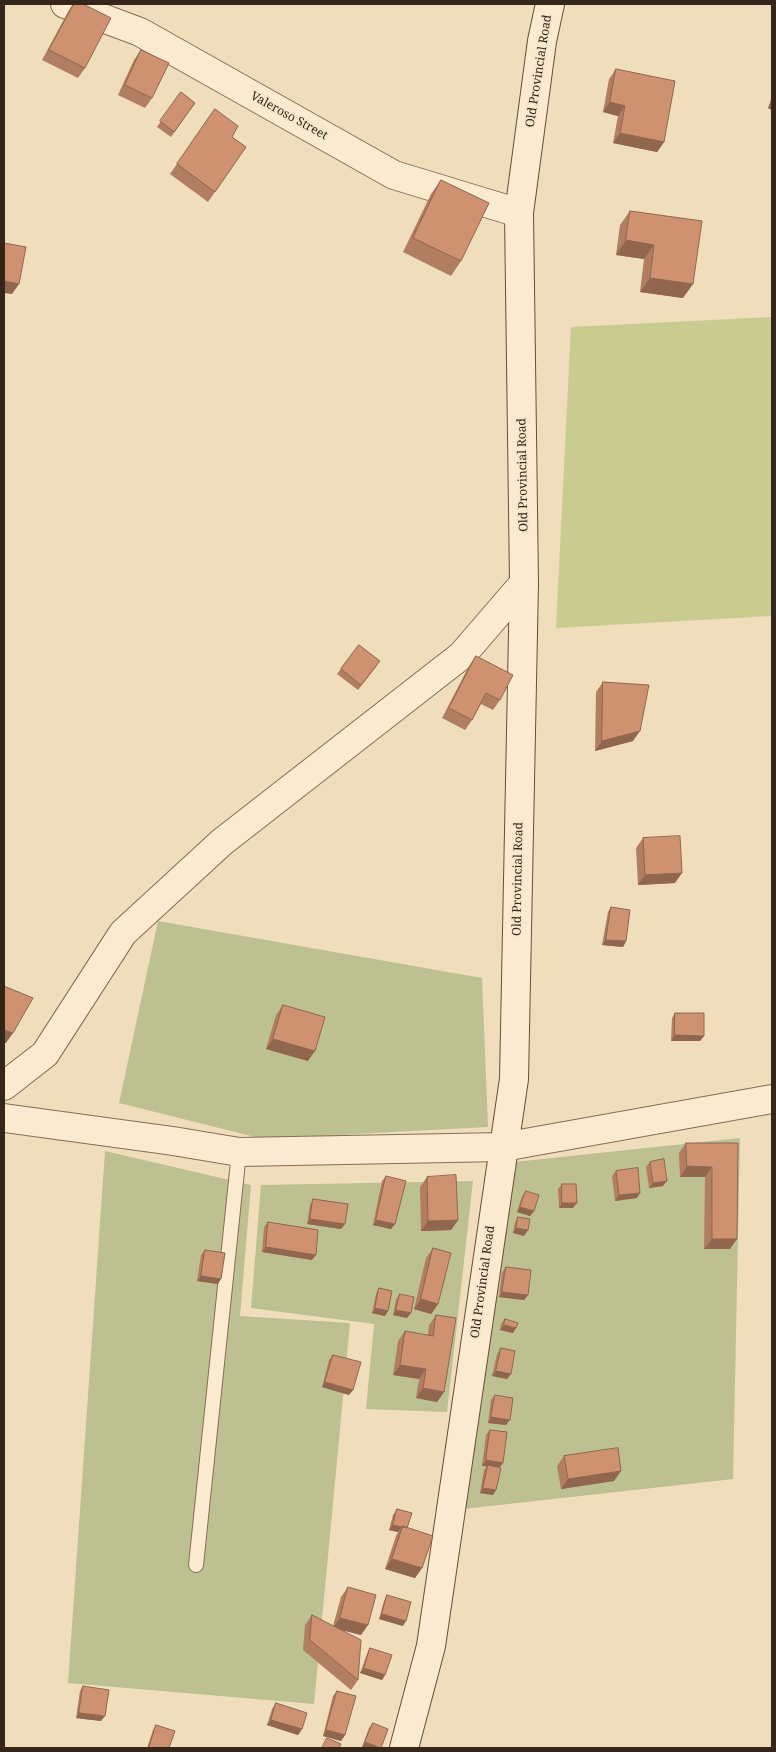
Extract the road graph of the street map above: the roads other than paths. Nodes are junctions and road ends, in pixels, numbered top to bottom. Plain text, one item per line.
1 (65, 4) edge
2 (550, 4) edge
3 (519, 214) junction
4 (524, 583) junction
5 (4, 1086) edge
6 (772, 1099) edge
7 (4, 1118) edge
8 (503, 1147) junction
9 (239, 1152) junction
10 (196, 1565) dead end
11 (404, 1748) edge

1 - 3 street, Valeroso Street
2 - 3 street, Old Provincial Road
3 - 4 street, Old Provincial Road
4 - 5 street
4 - 8 street, Old Provincial Road
6 - 8 street
7 - 9 street
8 - 9 street
8 - 11 street, Old Provincial Road
9 - 10 lane

